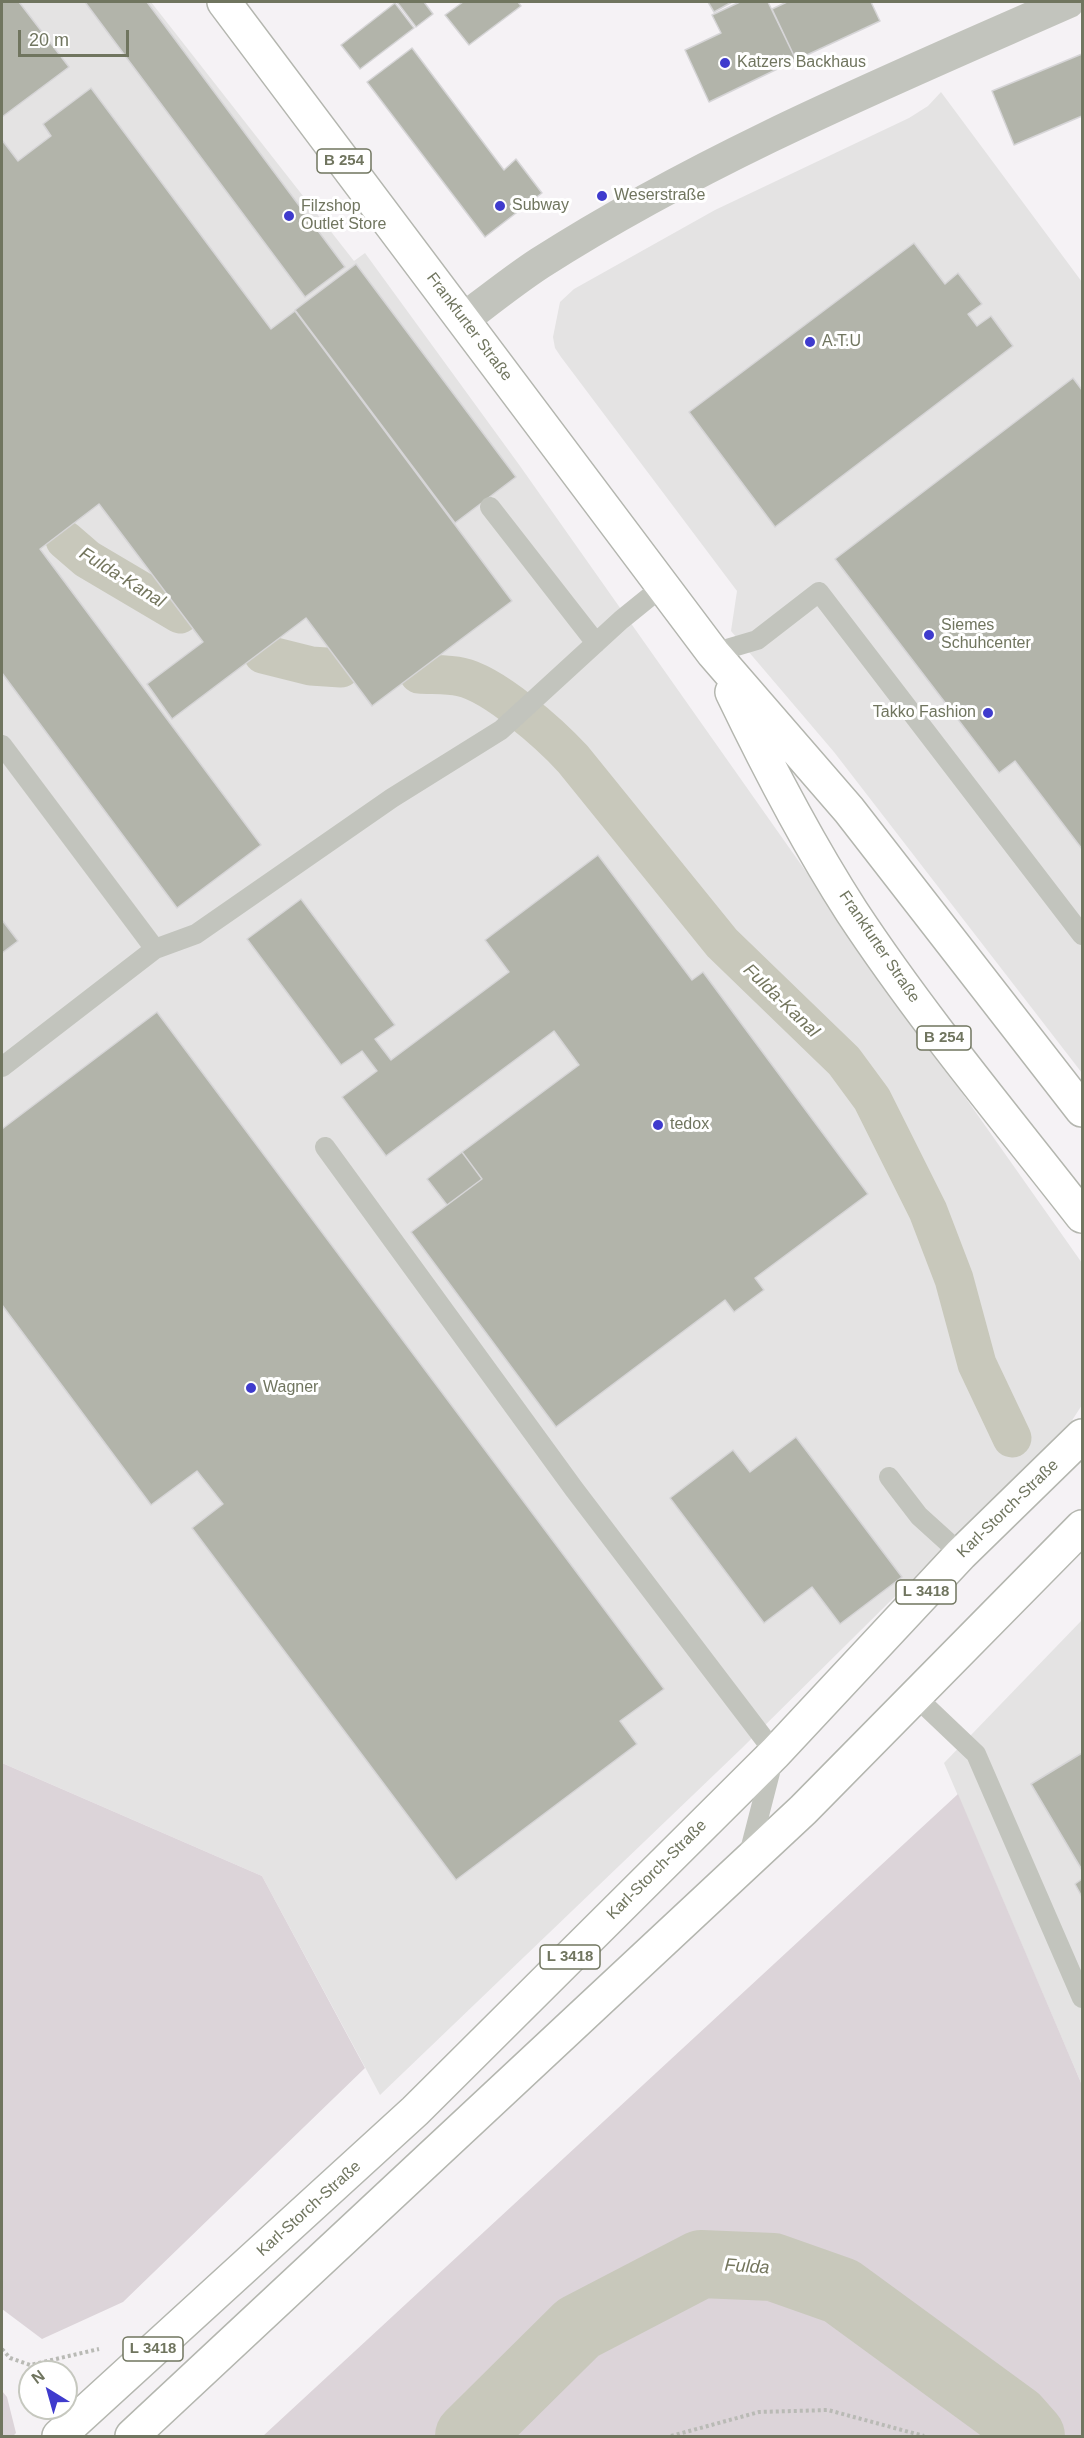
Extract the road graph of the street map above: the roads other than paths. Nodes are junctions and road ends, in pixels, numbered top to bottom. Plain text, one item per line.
1 (224, 2) edge
2 (1068, 2) edge
3 (464, 320) junction
4 (490, 507) dead end
5 (663, 586) junction
6 (596, 643) junction
7 (713, 653) junction
8 (2, 745) edge
9 (1083, 935) edge
10 (155, 949) junction
11 (2, 1066) edge
12 (1083, 1110) edge
13 (325, 1147) dead end
14 (1083, 1216) edge
15 (1083, 1436) edge
16 (889, 1477) dead end
17 (1083, 1527) edge
18 (961, 1554) junction
19 (915, 1696) junction
20 (775, 1753) junction
21 (747, 1863) junction
22 (1083, 1998) edge
23 (59, 2436) edge
24 (132, 2436) edge

1 - 3 main road, Frankfurter Straße / B 254
2 - 3 street
3 - 5 main road, Frankfurter Straße / B 254
4 - 6 lane
5 - 6 lane
5 - 7 main road, Frankfurter Straße / B 254
6 - 10 lane
7 - 9 lane
7 - 12 main road, Frankfurter Straße / B 254
7 - 14 main road, Frankfurter Straße / B 254
8 - 10 lane
10 - 11 lane
13 - 20 lane
15 - 18 main road, Karl-Storch-Straße / L 3418
16 - 18 lane
17 - 19 main road, L 3418
18 - 20 main road, Karl-Storch-Straße / L 3418
19 - 21 main road, L 3418
19 - 22 lane
20 - 21 lane
20 - 23 main road, Karl-Storch-Straße / L 3418
21 - 24 main road, L 3418

